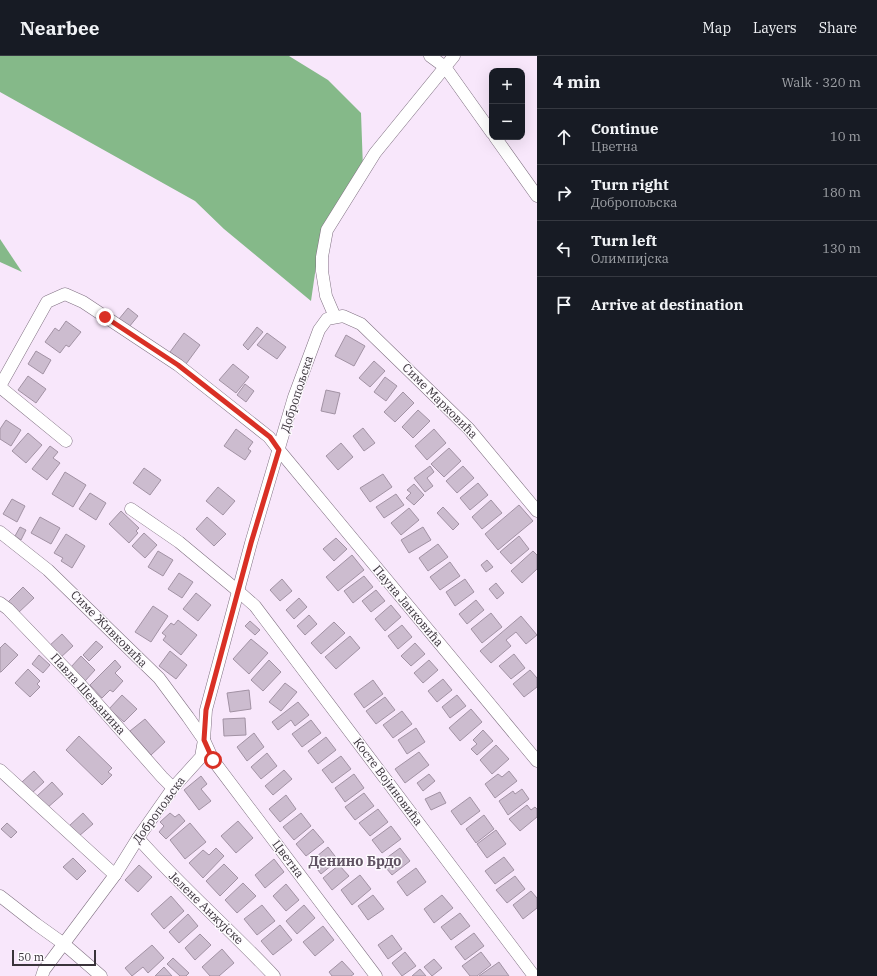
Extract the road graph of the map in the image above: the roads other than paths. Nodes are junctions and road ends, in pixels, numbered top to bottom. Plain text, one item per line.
1 (430, 56) edge
2 (454, 56) edge
3 (445, 67) junction
4 (489, 129) edge
5 (497, 140) edge
6 (537, 196) edge
7 (331, 318) junction
8 (0, 387) edge
9 (66, 441) dead end
10 (279, 450) junction
11 (131, 509) dead end
12 (537, 511) edge
13 (0, 532) edge
14 (238, 591) junction
15 (0, 603) edge
16 (204, 740) junction
17 (537, 762) edge
18 (0, 770) edge
19 (173, 788) junction
20 (138, 838) junction
21 (115, 875) junction
22 (0, 896) edge
23 (64, 944) junction
24 (42, 976) edge
25 (101, 976) edge
26 (274, 976) edge
27 (376, 976) edge
28 (534, 976) edge

1 - 3 street
2 - 3 street
3 - 4 street
3 - 7 street
5 - 6 street
7 - 10 street, Добропољска
7 - 12 street, Симе Марковића
8 - 9 street
8 - 10 street, Пауна Јанковића
10 - 14 street, Добропољска
10 - 17 street, Пауна Јанковића
11 - 14 street, Косте Војиновића
13 - 16 street, Симе Живковића
14 - 16 street, Добропољска
14 - 28 street, Косте Војиновића
15 - 19 street, Павла Шењанина
16 - 19 street, Добропољска
16 - 27 street, Цветна
18 - 21 street
19 - 20 street, Добропољска
20 - 21 street, Добропољска
20 - 26 street, Јелене Анжујске
21 - 23 street, Добропољска
22 - 23 street
23 - 24 street, Добропољска
23 - 25 street

